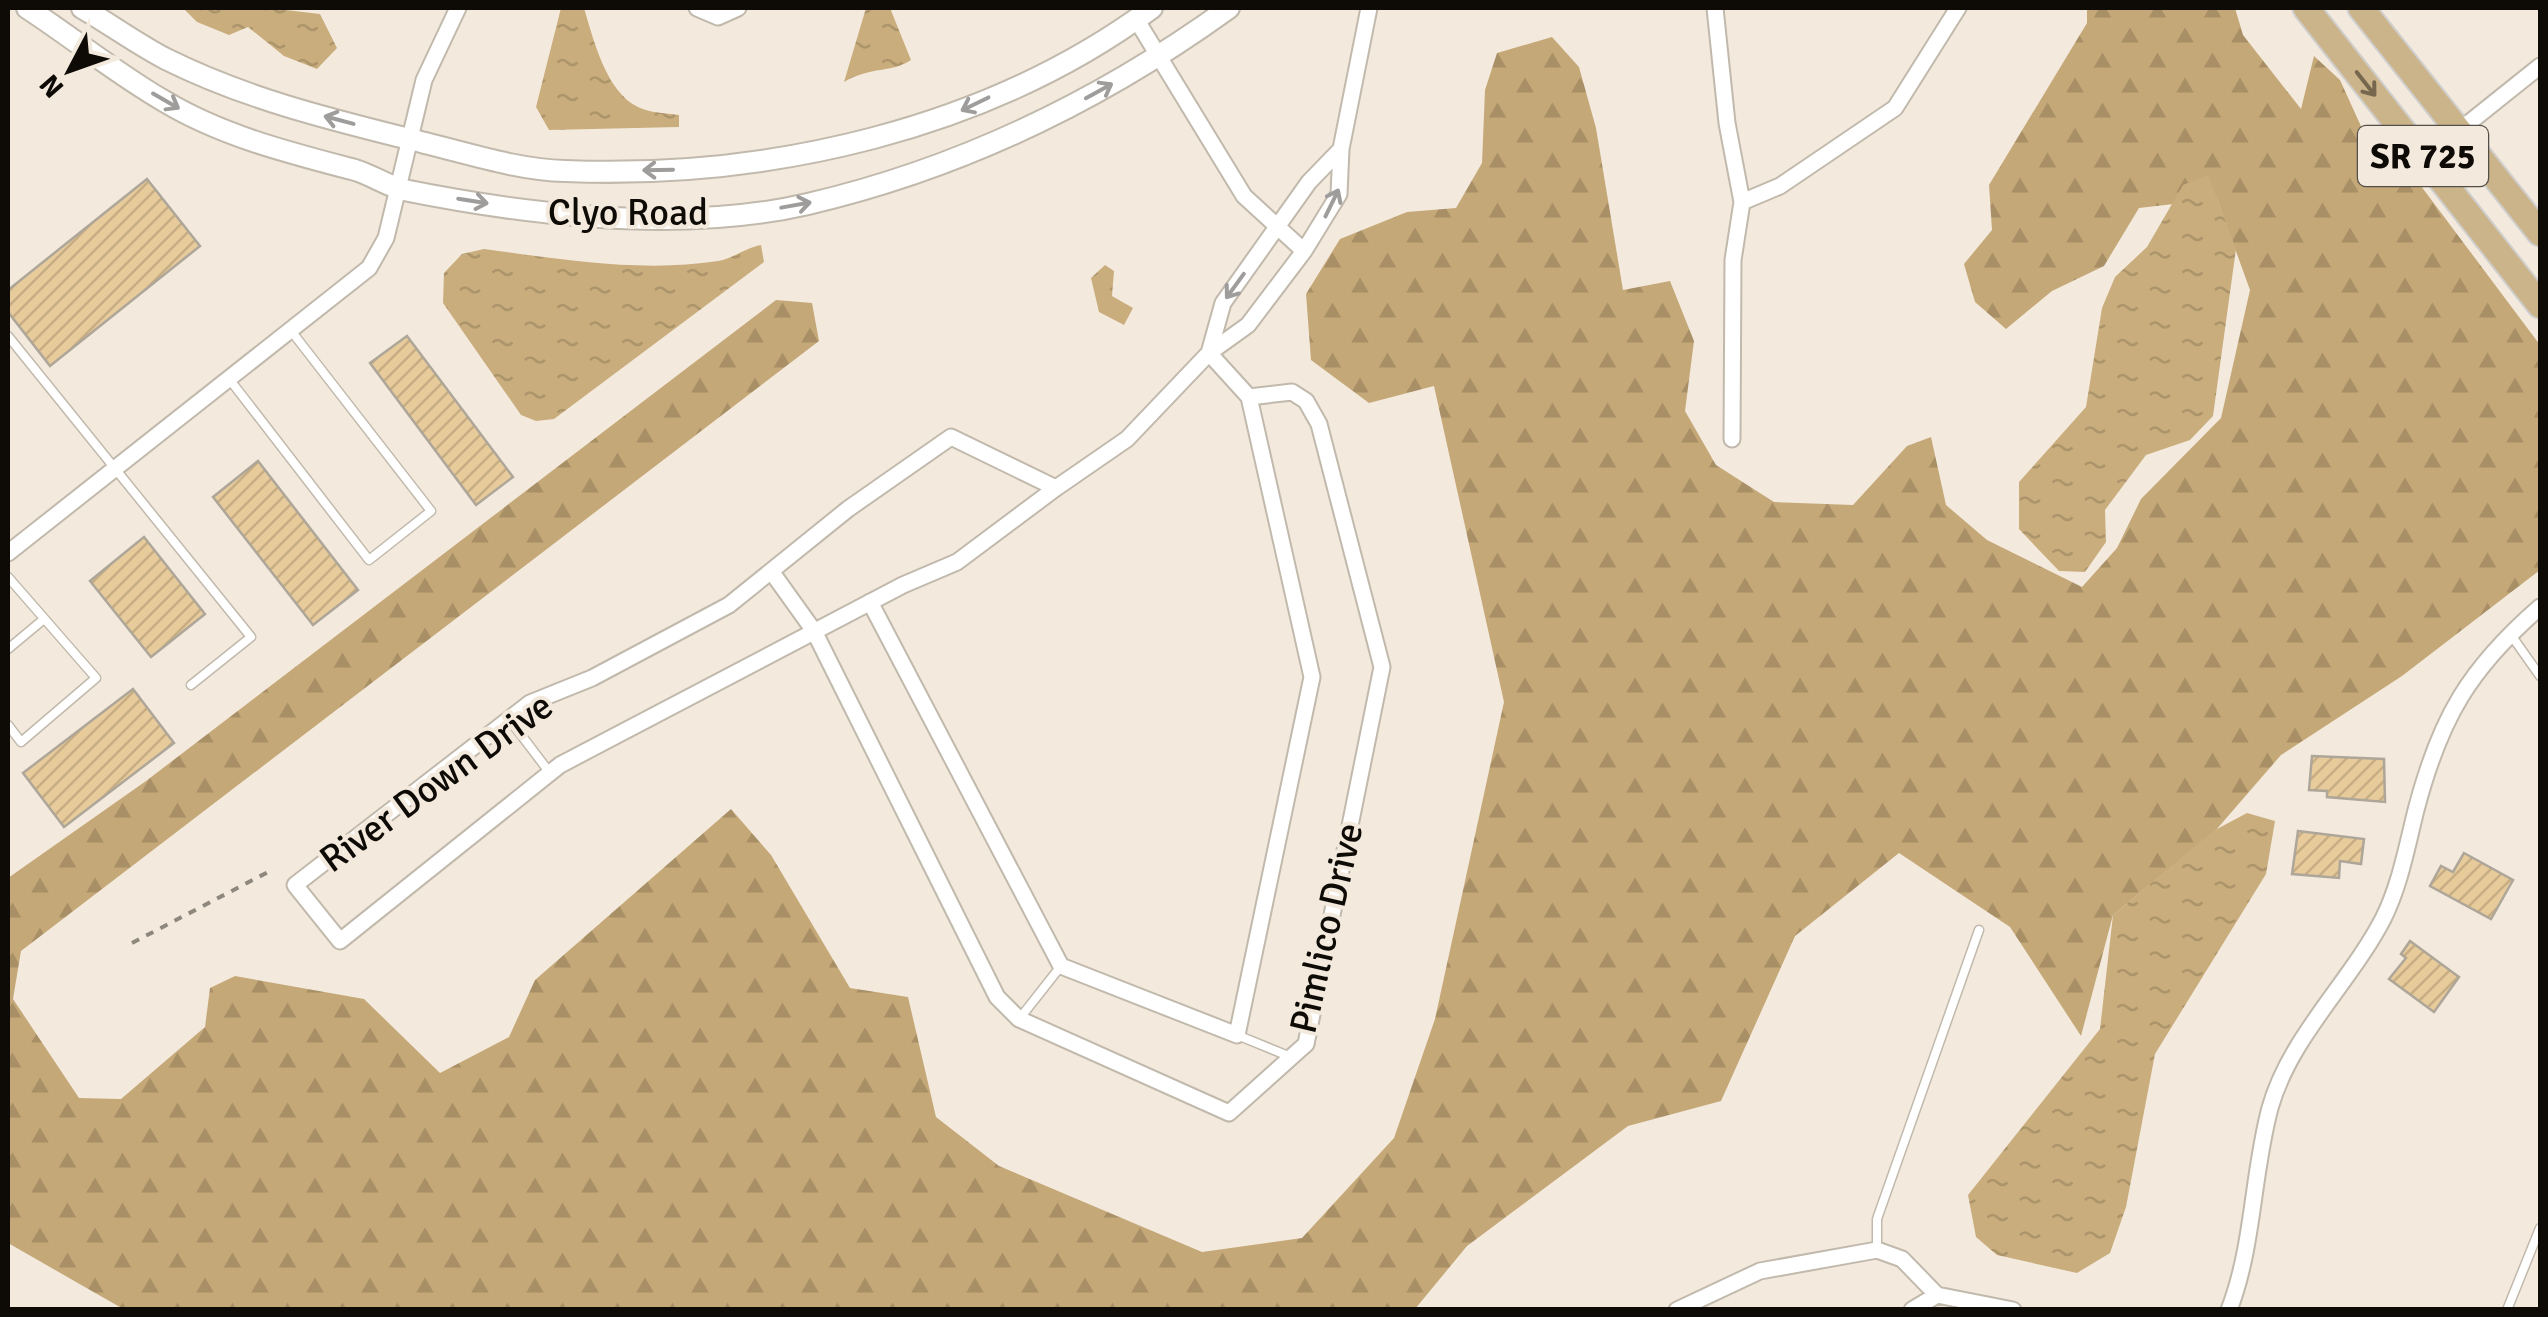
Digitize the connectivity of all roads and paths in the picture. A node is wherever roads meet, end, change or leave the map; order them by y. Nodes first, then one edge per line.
1 (27, 8) edge
2 (82, 8) edge
3 (458, 8) edge
4 (697, 8) edge
5 (738, 8) edge
6 (1229, 8) edge
7 (1368, 8) edge
8 (1715, 8) edge
9 (1958, 8) edge
10 (2306, 8) edge
11 (2362, 8) edge
12 (1144, 13) edge
13 (1158, 60) junction
14 (2540, 66) edge
15 (2459, 128) junction
16 (409, 139) junction
17 (1341, 149) junction
18 (2425, 158) junction
19 (398, 189) junction
20 (1742, 202) junction
21 (1278, 227) junction
22 (2540, 233) edge
23 (1304, 251) junction
24 (2540, 305) edge
25 (292, 332) junction
26 (8, 336) edge
27 (1209, 353) junction
28 (230, 380) junction
29 (1249, 397) junction
30 (1732, 439) dead end
31 (114, 470) junction
32 (1056, 488) junction
33 (8, 553) edge
34 (771, 571) junction
35 (8, 576) edge
36 (870, 602) junction
37 (2540, 607) edge
38 (44, 619) junction
39 (814, 631) junction
40 (2510, 634) junction
41 (8, 649) edge
42 (2540, 676) edge
43 (191, 685) dead end
44 (510, 719) junction
45 (8, 724) edge
46 (550, 773) junction
47 (270, 871) dead end
48 (1978, 930) dead end
49 (132, 943) dead end
50 (1061, 966) junction
51 (1019, 1019) junction
52 (1237, 1035) junction
53 (1292, 1057) junction
54 (2540, 1228) edge
55 (1877, 1250) junction
56 (1937, 1296) junction
57 (1677, 1310) edge
58 (1912, 1310) edge
59 (2013, 1310) edge
60 (2229, 1310) edge
61 (2507, 1310) edge

1 -> 19 street, Clyo Road
16 -> 2 street, Clyo Road
3 - 16 street
4 - 5 street
6 - 13 street, Clyo Road
7 - 17 street, River Down Drive
8 - 20 street
9 - 20 street
10 -> 18 main road, SR 725
11 - 15 main road, SR 725
12 - 13 street
12 -> 16 street, Clyo Road
19 -> 13 street, Clyo Road
13 - 21 street
14 - 15 street
15 - 18 street
15 - 22 main road, SR 725
16 - 19 street
17 - 21 street, River Down Drive
23 -> 17 street, River Down Drive
18 - 24 main road, SR 725
19 - 25 street
20 - 30 street
21 - 23 street
21 -> 27 street, River Down Drive
23 - 27 street, River Down Drive
25 - 28 street
25 - 28 lane
26 - 31 lane
27 - 29 street, Pimlico Drive
27 - 32 street, River Down Drive
28 - 31 street
29 - 52 street, Pimlico Drive
29 - 53 street, Pimlico Drive
31 - 33 street
31 - 43 lane
32 - 34 street, River Down Drive
32 - 36 street, River Down Drive
34 - 39 street, Pimlico Drive
34 - 44 street, River Down Drive
35 - 38 lane
36 - 39 street, River Down Drive
36 - 50 street
37 - 40 street
38 - 41 lane
38 - 45 lane
39 - 46 street, River Down Drive
39 - 51 street, Pimlico Drive
40 - 42 lane
40 - 60 street
44 - 46 lane
44 - 46 street, River Down Drive
47 - 49 path
48 - 55 lane
50 - 51 lane
50 - 52 street, Pimlico Drive
51 - 53 street, Pimlico Drive
52 - 53 lane
54 - 61 lane
55 - 56 street
55 - 57 street
56 - 58 street
56 - 59 street

